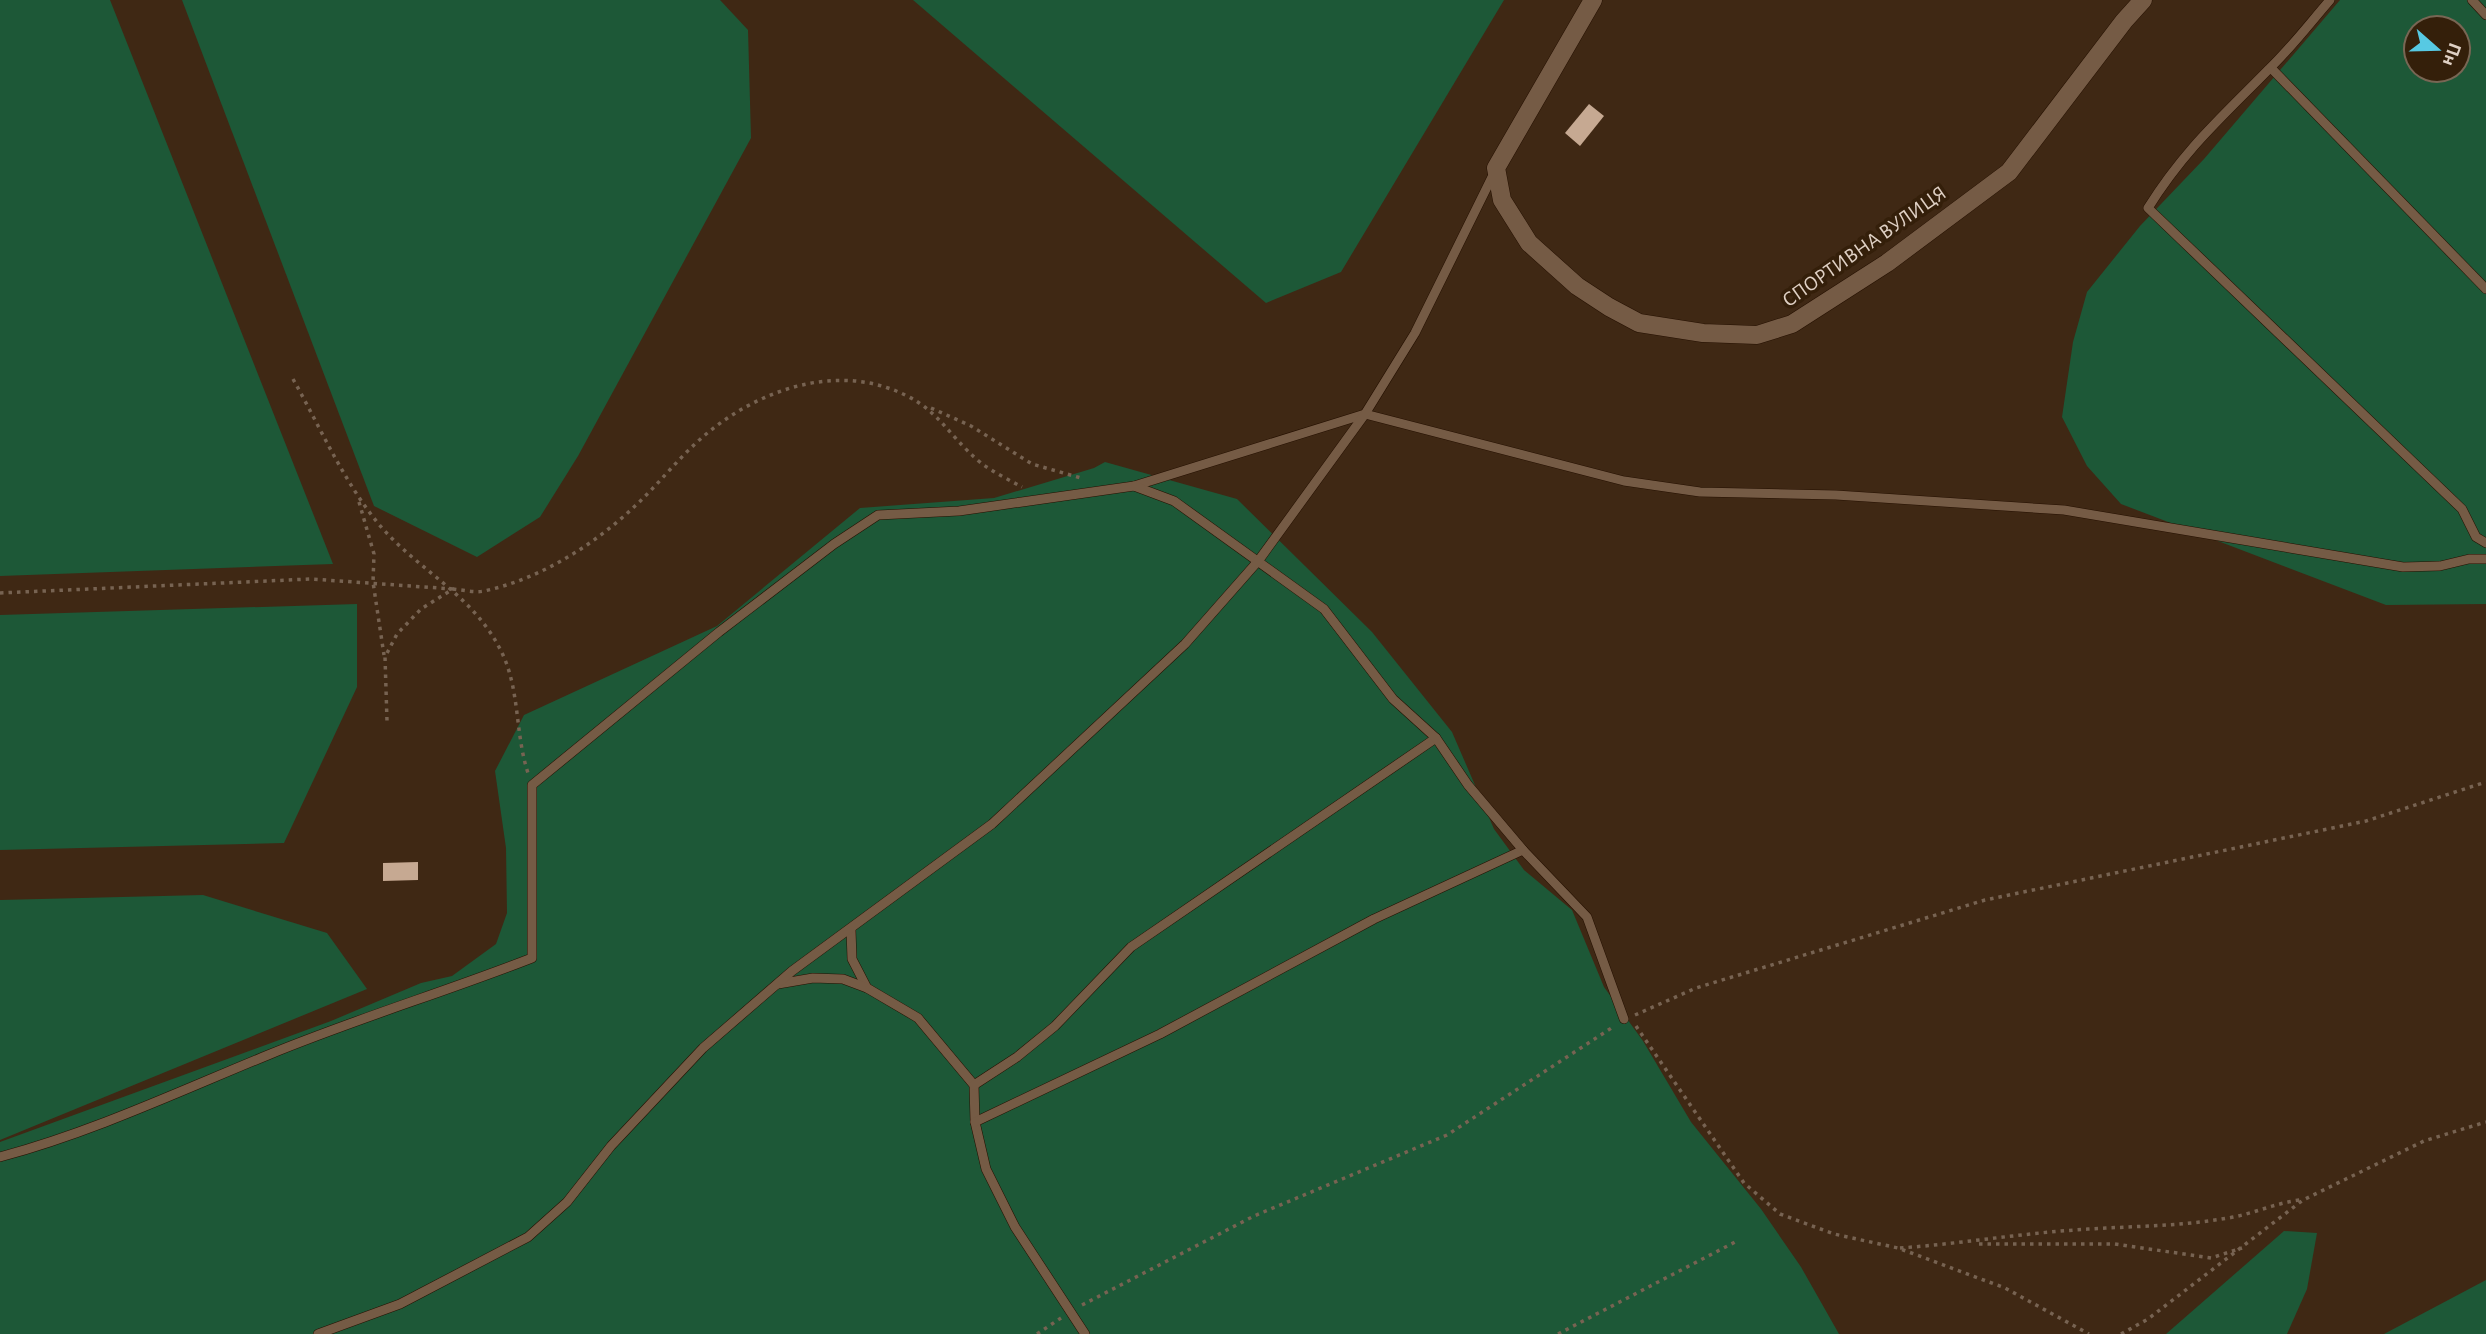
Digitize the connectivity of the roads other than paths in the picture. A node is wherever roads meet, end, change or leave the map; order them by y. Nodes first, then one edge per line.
1 (1593, 0) edge
2 (2143, 0) edge
3 (2330, 0) edge
4 (2472, 0) edge
5 (2486, 15) edge
6 (2271, 68) junction
7 (1496, 168) junction
8 (2486, 289) edge
9 (1365, 414) junction
10 (1134, 486) junction
11 (2486, 543) edge
12 (2486, 559) edge
13 (1259, 560) junction
14 (1436, 738) junction
15 (1523, 850) junction
16 (851, 930) junction
17 (776, 985) junction
18 (867, 988) junction
19 (1624, 1019) road end
20 (974, 1085) junction
21 (975, 1122) junction
22 (0, 1157) edge
23 (318, 1334) edge
24 (1085, 1334) edge

1 - 7 street
2 - 7 street, СПОРТИВНА ВУЛИЦЯ
3 - 6 lane
4 - 5 lane
6 - 8 lane
6 - 11 lane
7 - 9 lane
9 - 10 lane
9 - 12 lane
9 - 13 lane
10 - 13 lane
10 - 22 lane
13 - 14 lane
13 - 16 lane
14 - 15 lane
14 - 20 lane
15 - 19 lane
15 - 21 lane
16 - 17 lane
16 - 18 lane
17 - 18 lane
17 - 23 lane
18 - 20 lane
20 - 21 lane
21 - 24 lane

